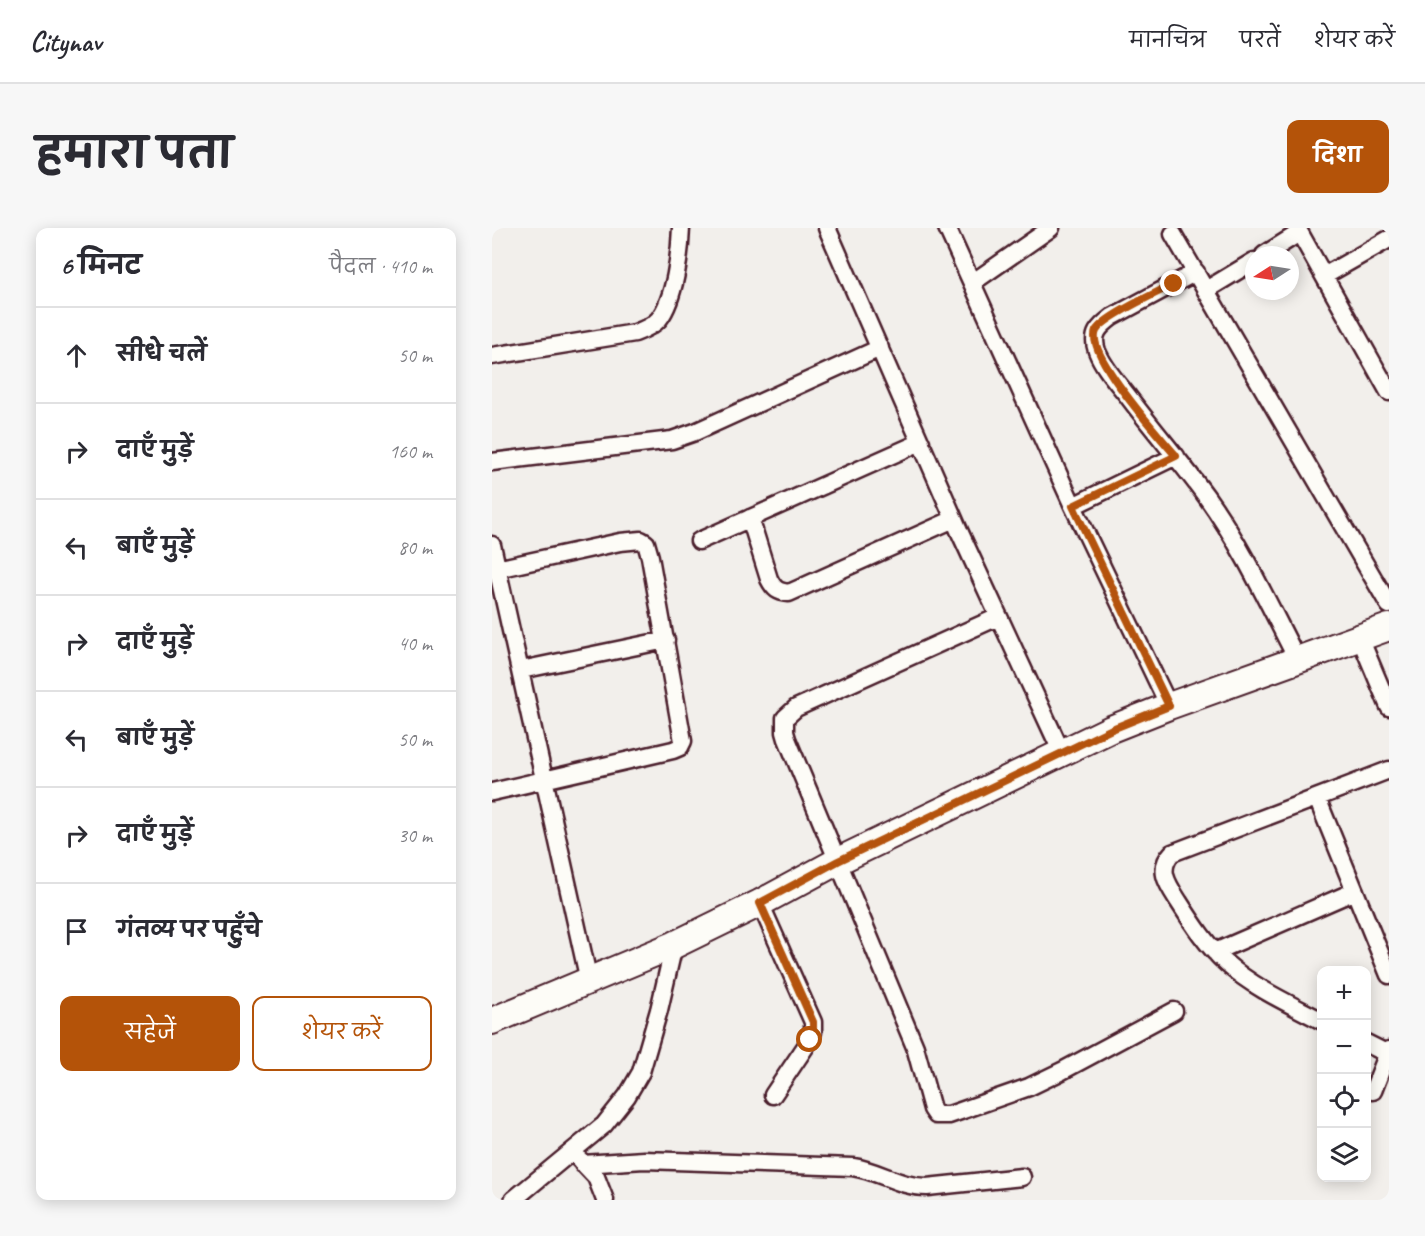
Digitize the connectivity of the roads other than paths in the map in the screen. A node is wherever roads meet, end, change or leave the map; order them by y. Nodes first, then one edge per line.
1 (681, 228) edge
2 (827, 228) edge
3 (947, 228) edge
4 (1051, 228) edge
5 (1298, 230) edge
6 (1173, 234) dead end
7 (1389, 239) edge
8 (1276, 246) edge
9 (1245, 266) edge
10 (1196, 272) junction
11 (1324, 276) junction
12 (972, 283) junction
13 (1206, 290) junction
14 (880, 348) junction
15 (492, 356) edge
16 (1384, 370) edge
17 (1389, 392) edge
18 (921, 442) junction
19 (1176, 456) junction
20 (492, 462) edge
21 (1073, 506) junction
22 (750, 518) junction
23 (954, 519) junction
24 (699, 541) dead end
25 (492, 545) edge
26 (495, 570) edge
27 (1389, 605) edge
28 (998, 617) junction
29 (1389, 627) edge
30 (1360, 638) junction
31 (666, 640) junction
32 (1297, 659) junction
33 (521, 670) junction
34 (1169, 706) junction
35 (1389, 707) edge
36 (1062, 753) junction
37 (1389, 770) edge
38 (545, 780) junction
39 (492, 792) edge
40 (1317, 798) junction
41 (838, 861) junction
42 (1355, 891) junction
43 (760, 903) junction
44 (674, 945) junction
45 (1215, 952) junction
46 (1389, 975) edge
47 (589, 981) junction
48 (1174, 1011) dead end
49 (1320, 1020) edge
50 (492, 1021) edge
51 (1371, 1045) edge
52 (1388, 1052) edge
53 (1373, 1091) dead end
54 (774, 1095) dead end
55 (578, 1158) junction
56 (1022, 1177) dead end
57 (513, 1200) edge
58 (605, 1200) edge

1 - 15 street
2 - 14 street
3 - 12 street
4 - 12 street
5 - 8 street
5 - 11 street
6 - 10 street
7 - 11 street
9 - 13 street
10 - 13 street
10 - 19 street
11 - 16 street
12 - 21 street
13 - 27 street
14 - 18 street
14 - 20 street
16 - 17 street
18 - 22 street
18 - 23 street
19 - 21 street
19 - 32 street
21 - 34 street
22 - 23 street
22 - 24 street
23 - 28 street
25 - 26 street
26 - 31 street
26 - 33 street
28 - 36 street
28 - 41 street
29 - 30 main road
30 - 32 main road
30 - 35 street
31 - 33 street
31 - 38 street
32 - 34 main road
33 - 38 street
34 - 36 main road
36 - 41 main road
37 - 40 street
38 - 39 street
38 - 47 street
40 - 42 street
40 - 45 street
41 - 43 main road
41 - 48 street
42 - 45 street
42 - 46 street
43 - 44 main road
43 - 54 street
44 - 47 main road
44 - 55 street
45 - 49 street
47 - 50 main road
51 - 52 street
52 - 53 street
55 - 56 street
55 - 57 street
55 - 58 street

